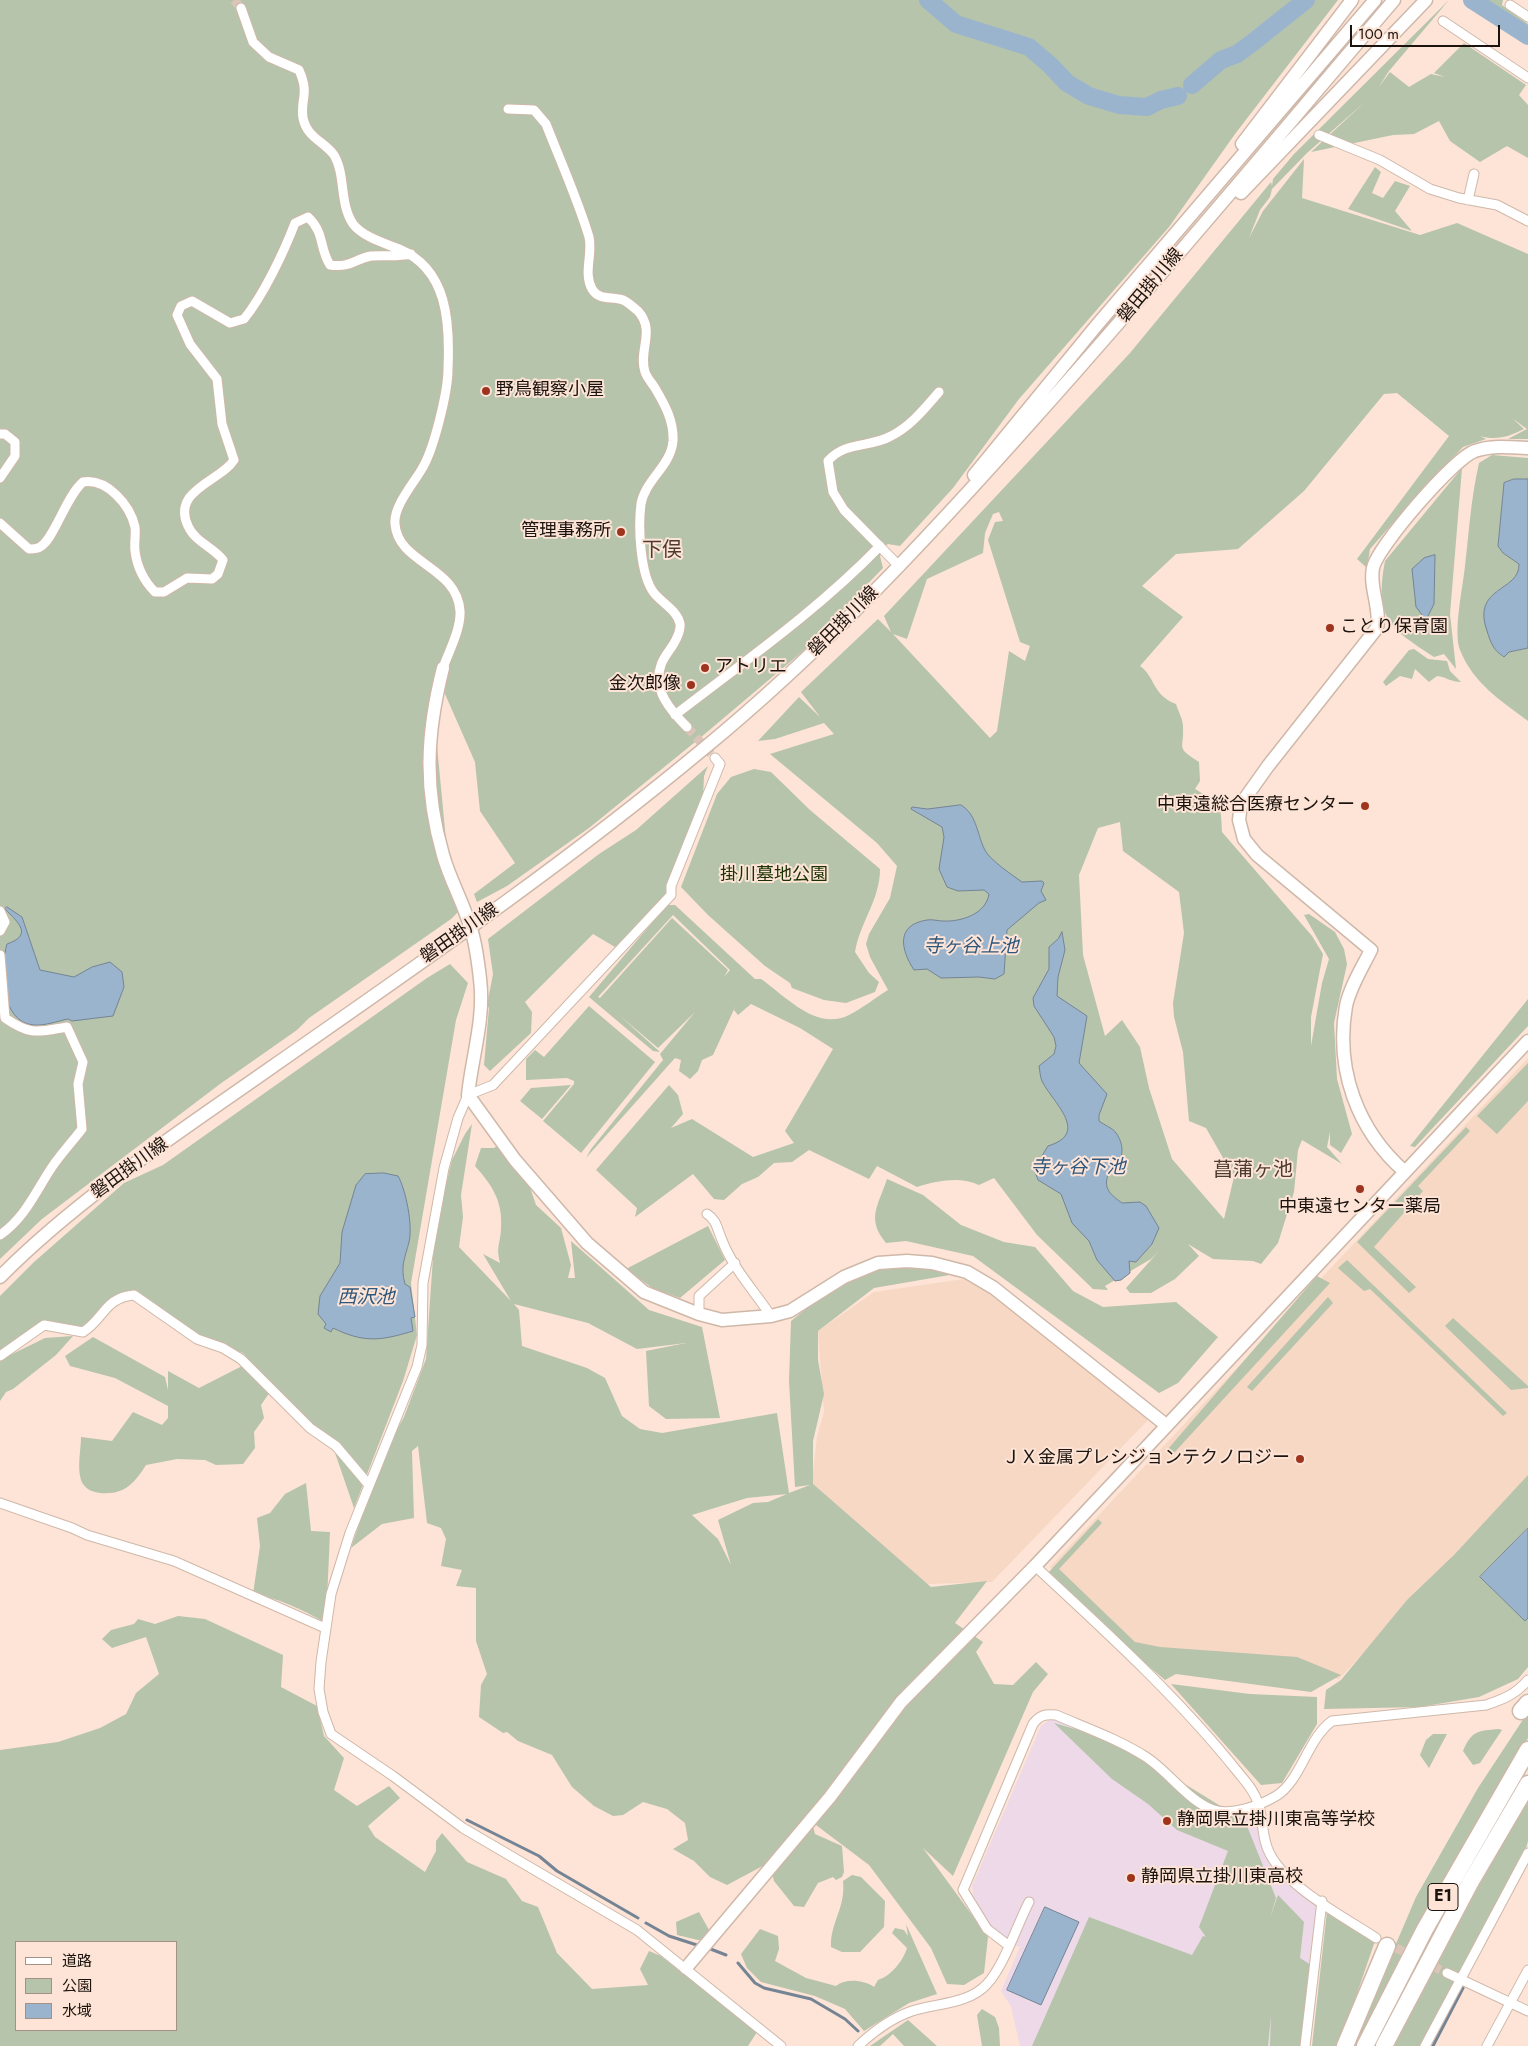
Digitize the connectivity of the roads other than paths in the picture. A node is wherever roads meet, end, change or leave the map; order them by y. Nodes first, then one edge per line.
1 (1352, 0) edge
2 (1375, 0) edge
3 (1394, 0) edge
4 (1426, 0) edge
5 (1510, 5) dead end
6 (241, 8) tunnel mouth
7 (1528, 17) edge
8 (1443, 21) dead end
9 (1528, 78) edge
10 (508, 109) dead end
11 (1319, 135) dead end
12 (1474, 174) dead end
13 (1468, 200) junction
14 (1528, 221) edge
15 (1178, 230) junction
16 (411, 254) junction
17 (1108, 336) junction
18 (939, 392) dead end
19 (0, 434) edge
20 (1528, 448) edge
21 (0, 478) edge
22 (0, 524) edge
23 (880, 546) junction
24 (900, 566) junction
25 (443, 668) joint
26 (675, 715) junction
27 (687, 727) tunnel mouth
28 (715, 758) dead end
29 (0, 911) edge
30 (471, 928) junction
31 (0, 931) edge
32 (0, 955) edge
33 (1528, 1042) edge
34 (468, 1095) junction
35 (1405, 1172) junction
36 (707, 1214) dead end
37 (0, 1234) edge
38 (734, 1263) junction
39 (0, 1277) edge
40 (699, 1314) junction
41 (771, 1316) junction
42 (0, 1356) edge
43 (1166, 1425) junction
44 (369, 1485) junction
45 (0, 1503) edge
46 (1035, 1566) junction
47 (325, 1628) junction
48 (1528, 1680) edge
49 (1528, 1750) edge
50 (1528, 1784) edge
51 (1259, 1804) junction
52 (1528, 1853) edge
53 (1322, 1901) junction
54 (1029, 1902) dead end
55 (1381, 1942) joint
56 (1008, 1945) junction
57 (686, 1968) junction
58 (1528, 1970) edge
59 (1447, 1972) tunnel mouth
60 (1461, 1979) junction
61 (1511, 2002) junction
62 (1528, 2011) edge
63 (781, 2046) edge
64 (858, 2046) edge
65 (1305, 2046) edge
66 (1345, 2046) edge
67 (1365, 2046) edge
68 (1384, 2046) edge
69 (1425, 2046) edge
70 (1487, 2046) edge

1 - 15 street
2 - 15 street, 磐田掛川線
3 - 17 street, 磐田掛川線
4 - 17 street
5 - 7 street
6 - 16 street
8 - 9 street
10 - 26 street
11 - 13 street
12 - 13 street
13 - 14 street
15 - 24 street, 磐田掛川線
16 - 22 street
16 - 25 street
17 - 24 street, 磐田掛川線
18 - 23 street
19 - 21 street
20 - 35 street
23 - 24 street
23 - 26 street
24 - 30 street, 磐田掛川線
25 - 30 street
26 - 27 street
28 - 34 street
29 - 31 street
30 - 34 street
30 - 39 street, 磐田掛川線
32 - 37 street
33 - 35 street
34 - 40 street
34 - 44 street
35 - 43 street
36 - 38 street
38 - 40 street
38 - 41 street
40 - 41 street
41 - 43 street
42 - 44 street
43 - 46 street
44 - 47 street
45 - 47 street
46 - 51 street
46 - 57 street
47 - 57 street
48 - 51 street
49 - 67 highway, E1
50 - 68 highway, E1
51 - 53 street
51 - 56 street
52 - 60 street
53 - 55 street
53 - 65 street
54 - 56 street
55 - 66 highway
56 - 64 street
57 - 63 street
58 - 61 street
59 - 60 street
60 - 61 street
60 - 69 street
61 - 62 street
61 - 70 street

